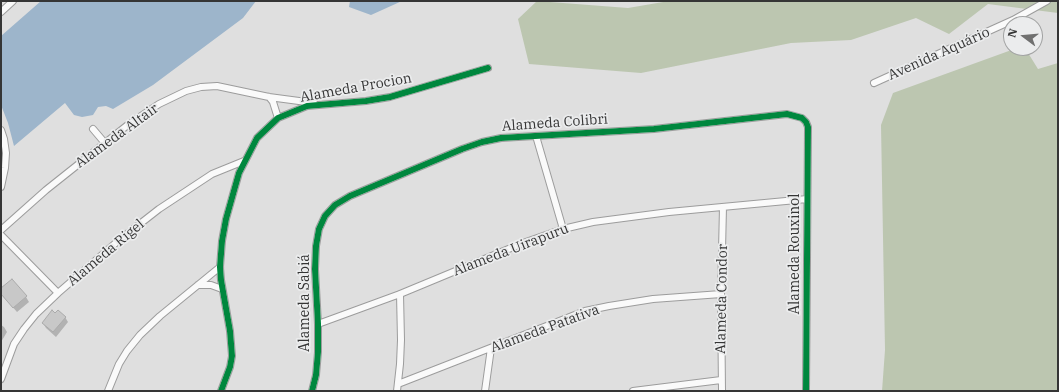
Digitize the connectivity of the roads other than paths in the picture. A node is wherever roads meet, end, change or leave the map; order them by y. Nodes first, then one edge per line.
1 (13, 1) edge
2 (1047, 1) edge
3 (2, 8) edge
4 (488, 68) dead end
5 (874, 84) dead end
6 (269, 97) junction
7 (323, 104) junction
8 (278, 118) junction
9 (802, 118) joint
10 (93, 129) dead end
11 (1, 130) edge
12 (536, 136) junction
13 (104, 142) junction
14 (244, 161) junction
15 (1, 187) edge
16 (807, 199) junction
17 (723, 207) junction
18 (325, 216) joint
19 (563, 229) junction
20 (1, 230) edge
21 (1, 235) edge
22 (220, 267) junction
23 (198, 285) junction
24 (222, 289) junction
25 (58, 293) junction
26 (400, 294) junction
27 (721, 294) junction
28 (318, 324) junction
29 (491, 348) junction
30 (1, 379) edge
31 (721, 380) junction
32 (398, 384) junction
33 (108, 391) edge
34 (221, 391) edge
35 (312, 391) edge
36 (397, 391) edge
37 (485, 391) edge
38 (635, 391) edge
39 (722, 391) edge
40 (806, 391) edge

1 - 3 street
2 - 5 street, Avenida Aquário
4 - 7 street, Alameda Procion
6 - 7 street, Alameda Altair
6 - 8 street
6 - 13 street, Alameda Altair
7 - 8 street, Alameda Procion
8 - 14 street, Alameda Procion
9 - 12 street, Alameda Colibri
9 - 16 street, Alameda Rouxinol
10 - 13 street
11 - 15 street
12 - 18 street, Alameda Colibri
12 - 19 street
13 - 20 street, Alameda Altair
14 - 22 street, Alameda Procion
14 - 25 street, Alameda Rigel
16 - 17 street, Alameda Uirapuru
16 - 40 street, Alameda Rouxinol
17 - 19 street, Alameda Uirapuru
17 - 27 street, Alameda Condor
18 - 28 street, Alameda Sabiá
19 - 26 street, Alameda Uirapuru
21 - 25 street
22 - 23 street
22 - 24 street, Alameda Procion
23 - 24 street
23 - 33 street
24 - 34 street, Alameda Procion
25 - 30 street, Alameda Rigel
26 - 28 street, Alameda Uirapuru
26 - 32 street
27 - 29 street, Alameda Patativa
27 - 31 street, Alameda Condor
28 - 35 street, Alameda Sabiá
29 - 32 street, Alameda Patativa
29 - 37 street
31 - 38 street
31 - 39 street, Alameda Condor
32 - 36 street

